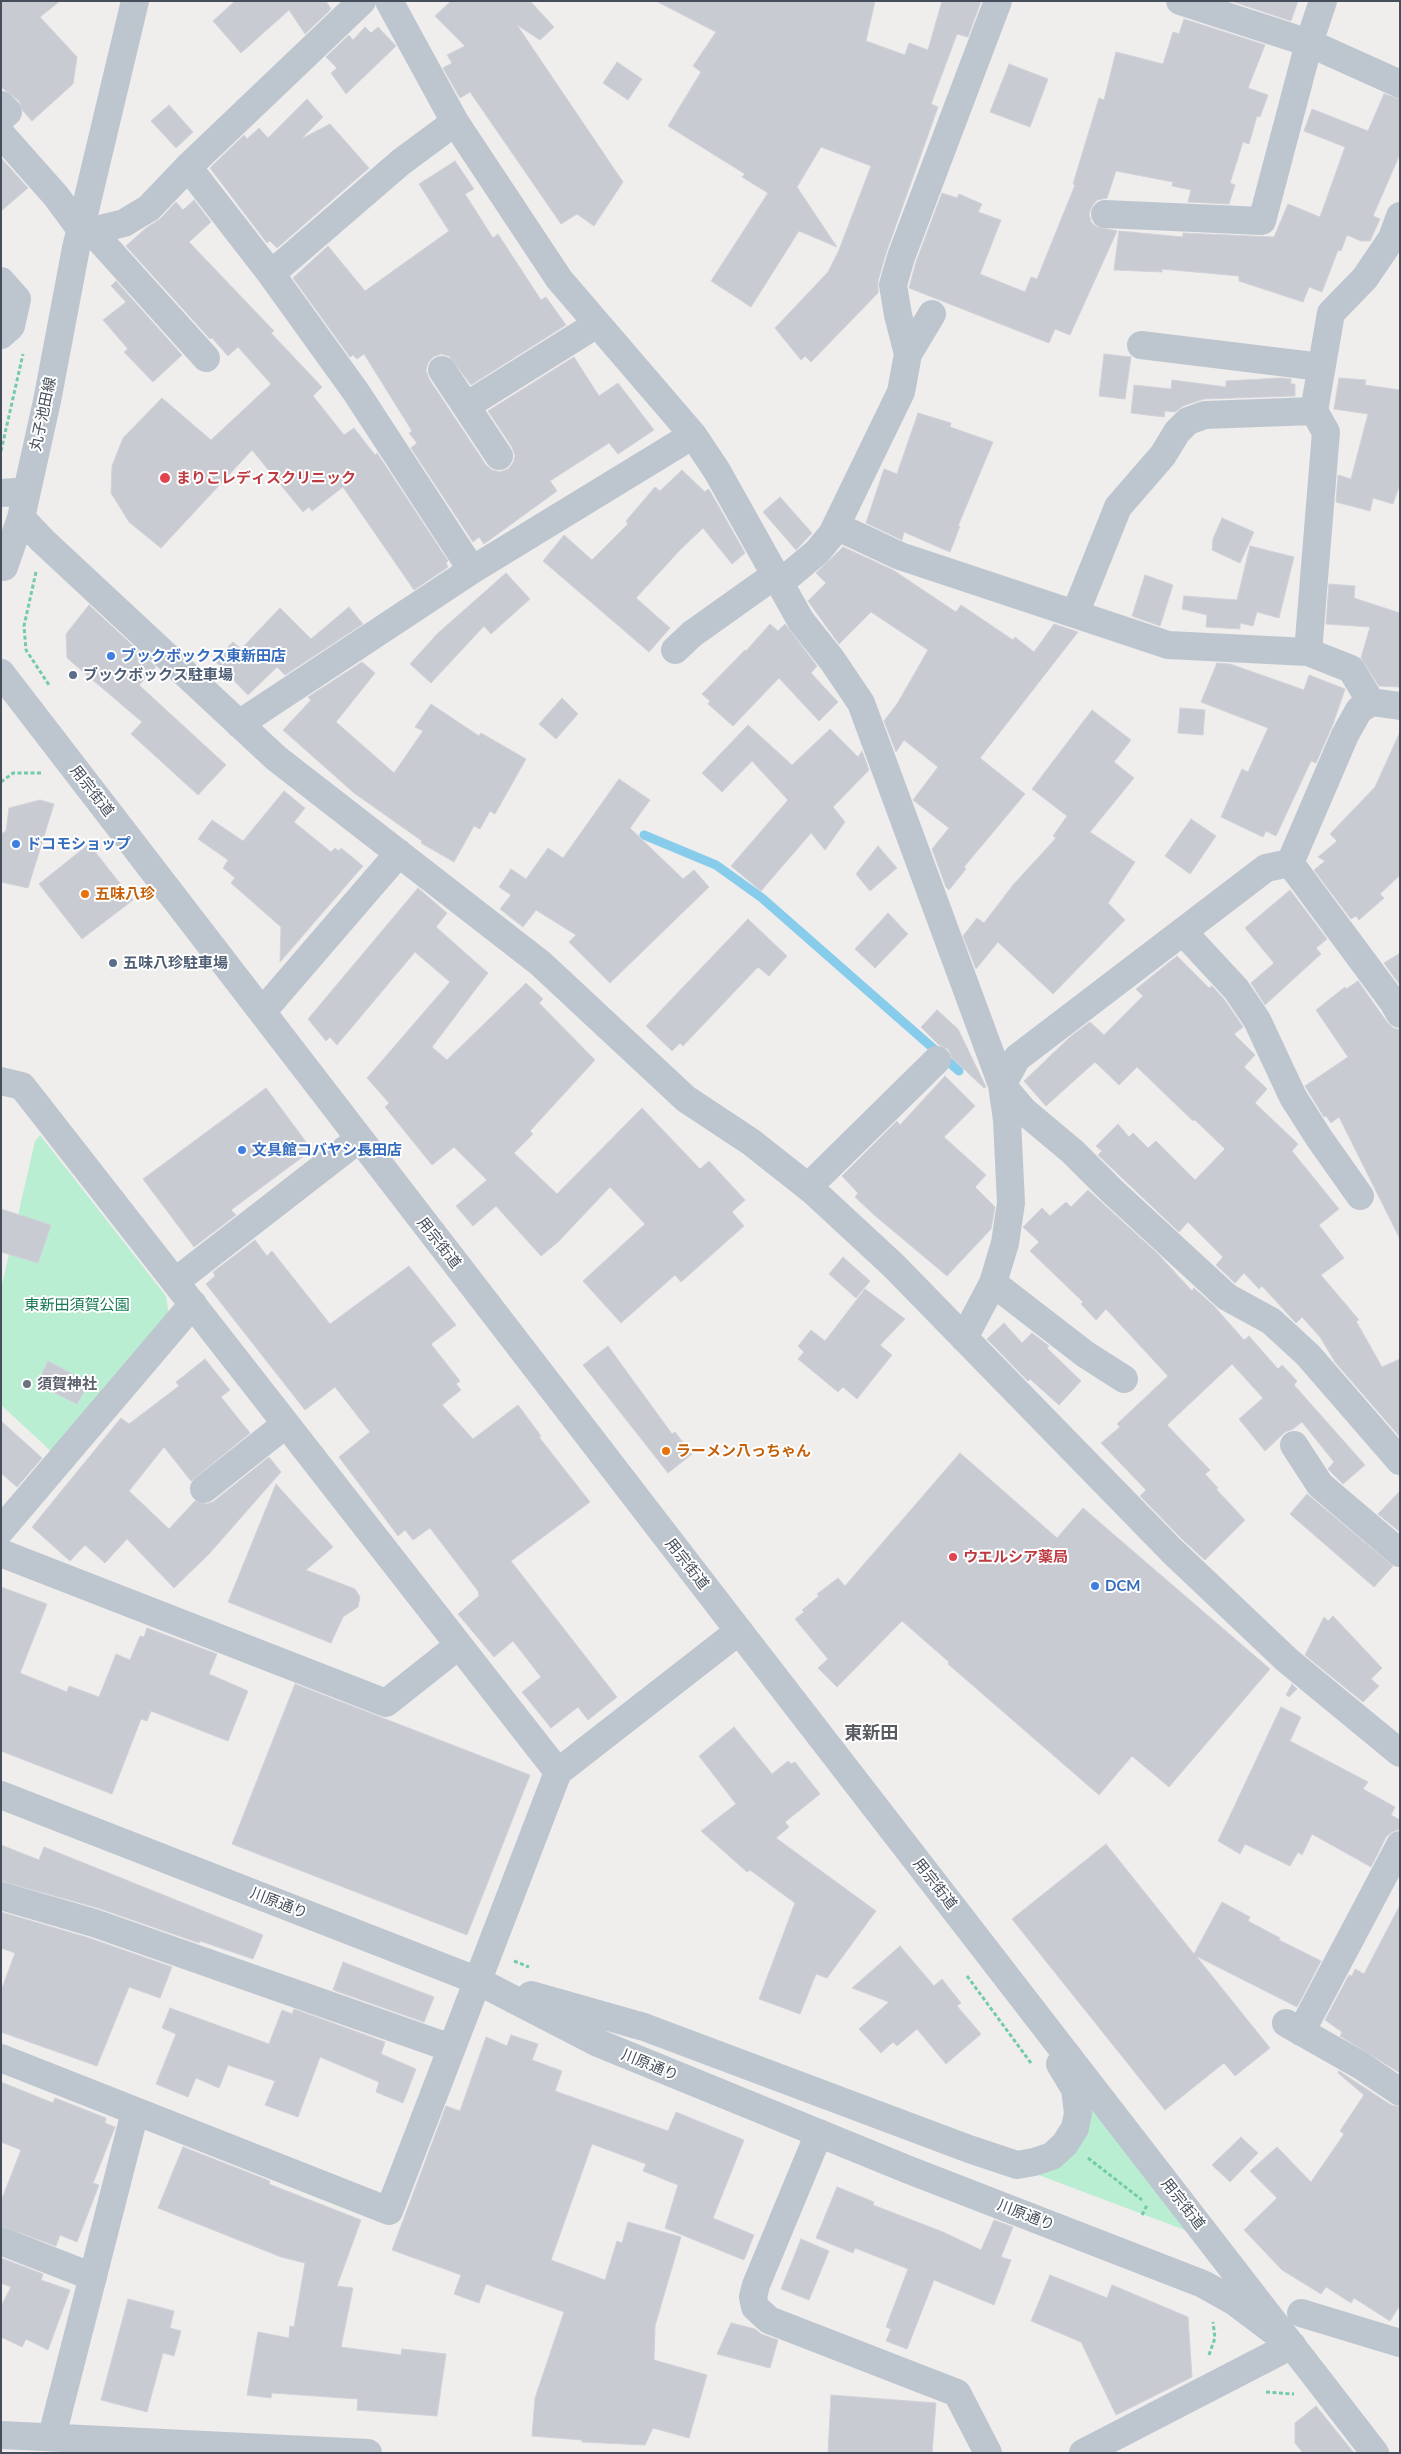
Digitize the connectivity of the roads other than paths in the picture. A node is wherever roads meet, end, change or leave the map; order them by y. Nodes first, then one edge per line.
1 (135, 1) edge
2 (362, 1) edge
3 (389, 1) edge
4 (998, 1) edge
5 (1180, 1) edge
6 (1323, 1) edge
7 (1309, 44) junction
8 (1400, 84) edge
9 (1, 104) edge
10 (1, 118) edge
11 (454, 122) junction
12 (1, 134) edge
13 (188, 167) junction
14 (1105, 214) dead end
15 (1400, 216) edge
16 (82, 230) junction
17 (271, 274) junction
18 (1, 281) edge
19 (932, 314) dead end
20 (597, 324) junction
21 (1, 335) edge
22 (1141, 345) dead end
23 (908, 354) junction
24 (206, 358) dead end
25 (1322, 367) junction
26 (442, 370) dead end
27 (466, 406) junction
28 (1314, 411) junction
29 (693, 435) junction
30 (499, 456) dead end
31 (13, 501) edge
32 (836, 526) junction
33 (472, 570) junction
34 (3, 575) edge
35 (778, 579) junction
36 (1075, 614) junction
37 (675, 650) dead end
38 (1308, 652) junction
39 (1, 672) edge
40 (1371, 702) junction
41 (1400, 706) edge
42 (239, 724) junction
43 (399, 853) junction
44 (1290, 863) junction
45 (1184, 933) junction
46 (262, 1012) junction
47 (1400, 1014) edge
48 (937, 1060) dead end
49 (1, 1081) edge
50 (1002, 1085) junction
51 (359, 1139) junction
52 (808, 1187) junction
53 (1360, 1196) dead end
54 (176, 1281) junction
55 (993, 1282) junction
56 (193, 1304) junction
57 (964, 1338) junction
58 (1124, 1378) dead end
59 (286, 1424) junction
60 (1294, 1445) dead end
61 (1400, 1461) edge
62 (204, 1489) dead end
63 (1, 1530) edge
64 (1, 1553) edge
65 (1400, 1553) edge
66 (739, 1631) junction
67 (458, 1646) junction
68 (1400, 1753) edge
69 (558, 1772) junction
70 (1, 1795) edge
71 (904, 1845) junction
72 (1400, 1846) edge
73 (1, 1896) edge
74 (476, 1980) junction
75 (451, 2048) junction
76 (1, 2058) edge
77 (1400, 2092) edge
78 (135, 2112) junction
79 (818, 2133) junction
80 (1, 2241) edge
81 (92, 2277) junction
82 (1301, 2313) dead end
83 (1400, 2343) edge
84 (1292, 2345) junction
85 (1, 2435) edge
86 (52, 2436) junction
87 (172, 2447) edge
88 (368, 2453) edge
89 (988, 2453) edge
90 (1083, 2453) edge
91 (1376, 2453) edge

1 - 16 street, 丸子池田線
2 - 13 street
3 - 11 street
4 - 23 street
5 - 7 street
6 - 7 street
7 - 8 street
7 - 14 street
9 - 10 street
11 - 17 street
11 - 20 street
12 - 16 street
13 - 16 street
13 - 17 street
15 - 25 street
16 - 24 street
16 - 31 street, 丸子池田線
17 - 33 street
18 - 21 street
19 - 23 street
20 - 27 street
20 - 29 street
22 - 25 street
23 - 32 street
25 - 28 street
26 - 27 street
27 - 30 street
28 - 36 street
28 - 38 street
29 - 33 street
29 - 35 street
31 - 34 street, 丸子池田線
31 - 42 street
32 - 35 street
32 - 36 street
33 - 42 street
35 - 37 street
35 - 50 street
36 - 38 street
38 - 40 street
39 - 46 street, 用宗街道
40 - 41 street
40 - 44 street
42 - 43 street
43 - 46 street
43 - 52 street
44 - 45 street
44 - 47 street
45 - 50 street
45 - 53 street
46 - 51 street, 用宗街道
48 - 52 street
49 - 54 street
50 - 55 street
50 - 61 street
51 - 54 street
51 - 66 street, 用宗街道
52 - 57 street
54 - 56 street
55 - 57 street
55 - 58 street
56 - 59 street
56 - 63 street
57 - 68 street
59 - 62 street
59 - 67 street
60 - 65 street
64 - 67 street
66 - 69 street
66 - 71 street, 用宗街道
67 - 69 street
69 - 74 street
70 - 74 street, 川原通り
71 - 74 street
71 - 84 street, 用宗街道
72 - 77 street
73 - 75 street
74 - 75 street
74 - 79 street, 川原通り
75 - 78 street
76 - 78 street
78 - 81 street
79 - 84 street, 川原通り
79 - 89 street
80 - 81 street
81 - 86 street
82 - 83 street
84 - 90 street
84 - 91 street, 用宗街道
85 - 86 street
86 - 87 street
87 - 88 street

